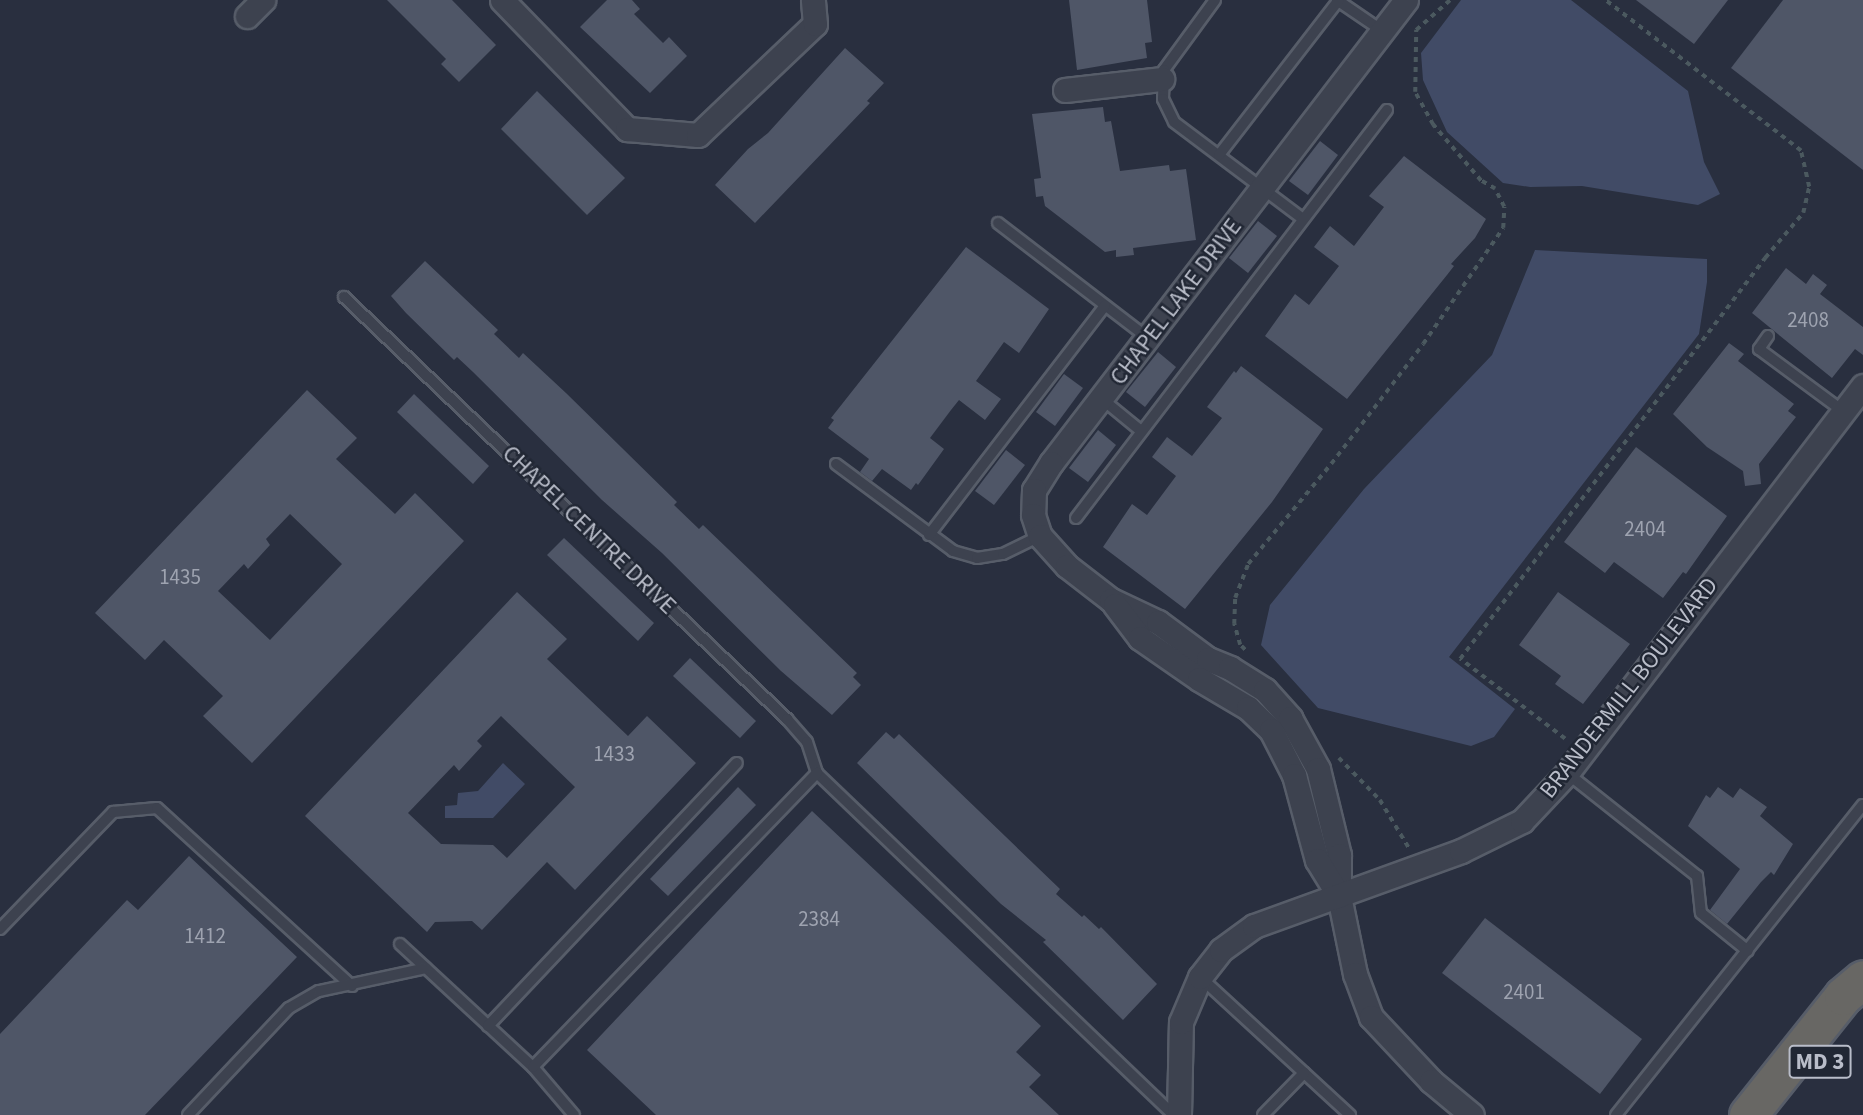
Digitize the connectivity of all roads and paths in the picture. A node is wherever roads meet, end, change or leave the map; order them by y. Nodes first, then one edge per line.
1 (502, 0) edge
2 (813, 0) edge
3 (1215, 0) edge
4 (1406, 0) edge
5 (1450, 0) edge
6 (1605, 0) edge
7 (1338, 1) edge
8 (1381, 30) junction
9 (1163, 79) junction
10 (1065, 90) dead end
11 (1387, 110) dead end
12 (1219, 155) junction
13 (1262, 190) junction
14 (1303, 219) junction
15 (998, 223) dead end
16 (344, 297) dead end
17 (1105, 306) junction
18 (1768, 336) dead end
19 (1147, 338) junction
20 (1863, 387) edge
21 (1102, 399) junction
22 (1844, 412) junction
23 (1141, 431) junction
24 (836, 464) dead end
25 (1076, 518) dead end
26 (929, 534) junction
27 (1040, 536) junction
28 (1249, 653) dead end
29 (1568, 742) dead end
30 (1331, 749) dead end
31 (737, 763) dead end
32 (817, 774) junction
33 (1567, 774) junction
34 (1863, 805) edge
35 (1413, 856) dead end
36 (1339, 896) junction
37 (0, 929) edge
38 (400, 944) dead end
39 (1748, 951) junction
40 (426, 968) junction
41 (1200, 977) junction
42 (1863, 979) edge
43 (352, 986) junction
44 (1863, 1009) edge
45 (488, 1026) junction
46 (533, 1067) junction
47 (1304, 1073) junction
48 (1265, 1114) edge
49 (188, 1115) edge
50 (573, 1115) edge
51 (1176, 1115) edge
52 (1350, 1115) edge
53 (1472, 1115) edge
54 (1616, 1115) edge
55 (1748, 1115) edge
56 (1777, 1115) edge

1 - 2 street
3 - 9 lane
4 - 8 street, CHAPEL LAKE DRIVE
5 - 28 path
6 - 29 path
7 - 8 lane
7 - 12 lane
8 - 13 street, CHAPEL LAKE DRIVE
9 - 10 street
9 - 12 lane
11 - 14 lane
12 - 13 lane
13 - 14 lane
13 - 19 street, CHAPEL LAKE DRIVE
14 - 23 lane
15 - 17 lane
16 - 32 lane, CHAPEL CENTRE DRIVE
17 - 19 lane
17 - 26 lane
18 - 22 lane
19 - 21 street, CHAPEL LAKE DRIVE
20 - 22 street, BRANDERMILL BOULEVARD
21 - 23 lane
21 - 27 street, CHAPEL LAKE DRIVE
22 - 33 street, BRANDERMILL BOULEVARD
23 - 25 lane
24 - 26 lane
26 - 27 lane
27 - 36 street
30 - 35 path
31 - 45 lane
32 - 46 lane
32 - 51 lane
33 - 36 street, BRANDERMILL BOULEVARD
33 - 39 lane
34 - 39 lane
36 - 41 street, BRANDERMILL BOULEVARD
36 - 53 street
37 - 43 lane
38 - 40 lane
39 - 54 lane
40 - 43 lane
40 - 45 lane
41 - 47 lane
41 - 51 street, BRANDERMILL BOULEVARD
42 - 55 highway
43 - 49 lane
44 - 56 highway, MD 3
45 - 46 lane
46 - 50 lane
47 - 48 lane
47 - 52 lane

